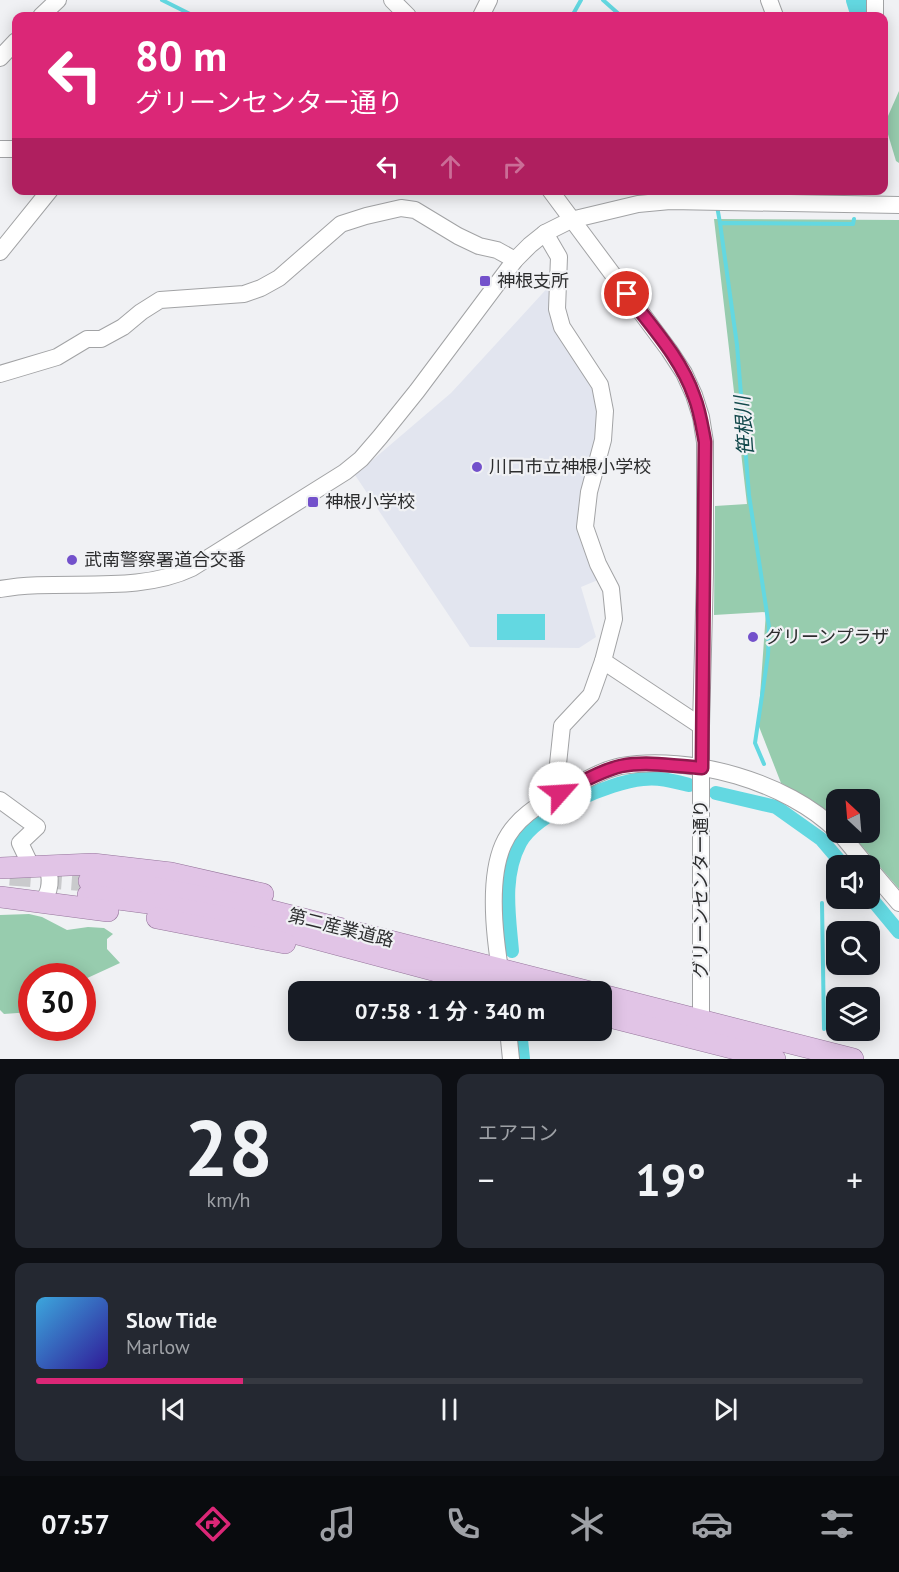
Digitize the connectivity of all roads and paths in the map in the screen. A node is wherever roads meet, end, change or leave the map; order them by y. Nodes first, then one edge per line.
1 (58, 0) edge
2 (392, 0) edge
3 (45, 12) edge
4 (404, 12) edge
5 (12, 45) edge
6 (0, 58) edge
7 (46, 195) edge
8 (554, 195) edge
9 (723, 196) edge
10 (845, 198) edge
11 (899, 205) edge
12 (571, 220) junction
13 (545, 233) junction
14 (0, 252) edge
15 (515, 260) junction
16 (0, 374) edge
17 (0, 589) edge
18 (603, 662) junction
19 (701, 726) junction
20 (702, 768) junction
21 (560, 793) junction
22 (0, 800) edge
23 (826, 821) edge
24 (848, 843) edge
25 (858, 855) edge
26 (38, 866) junction
27 (0, 867) edge
28 (880, 880) edge
29 (88, 888) tunnel mouth
30 (0, 897) edge
31 (40, 901) junction
32 (899, 903) edge
33 (384, 948) junction
34 (492, 981) edge
35 (505, 981) edge
36 (612, 999) edge
37 (612, 1018) edge
38 (701, 1040) edge
39 (509, 1041) edge
40 (511, 1059) edge
41 (775, 1059) edge
42 (853, 1059) edge

1 - 3 street
2 - 4 street
5 - 6 street
7 - 14 street
8 - 12 street, グリーンセンター通り
9 - 10 street
9 - 12 street
10 - 11 street
12 - 13 street
12 - 19 street, グリーンセンター通り
13 - 15 street
13 - 18 street
15 - 16 street
15 - 17 street
18 - 19 street
18 - 21 street
19 - 20 street, グリーンセンター通り
20 - 21 street
20 - 23 street
20 - 38 street, グリーンセンター通り
21 - 35 street
22 - 26 street
24 - 25 street
26 - 27 main road
26 - 31 street
26 - 33 main road
28 - 32 street
29 - 33 main road, 第二産業道路
30 - 31 main road
31 - 33 main road
33 - 34 main road, 第二産業道路
36 - 38 main road
37 - 38 main road
38 - 41 main road
38 - 42 main road
39 - 40 street

